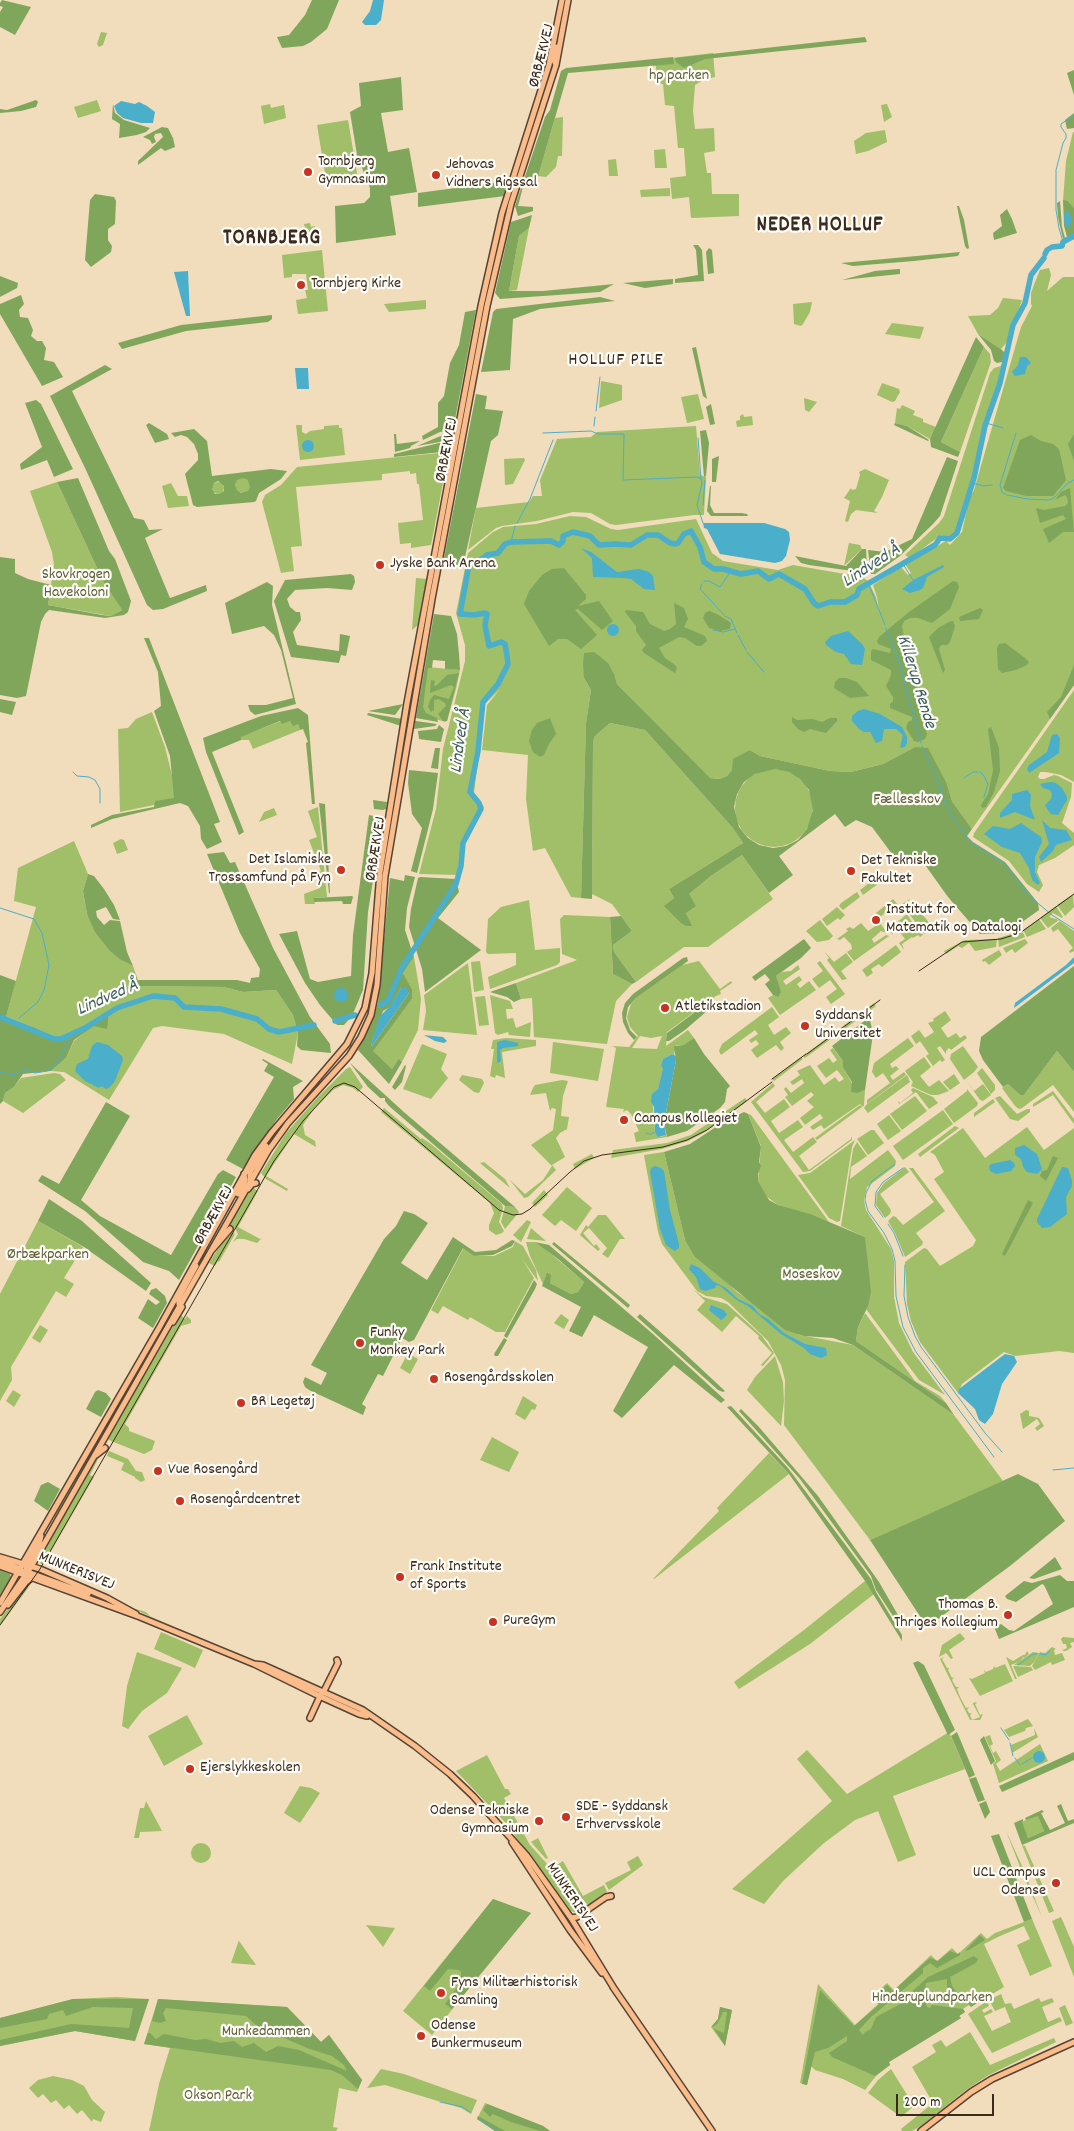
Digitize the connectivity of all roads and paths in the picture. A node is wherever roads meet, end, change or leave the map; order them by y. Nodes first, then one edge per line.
1 (562, 0) edge
2 (568, 0) edge
3 (558, 25) junction
4 (550, 60) junction
5 (556, 65) junction
6 (546, 97) junction
7 (420, 633) junction
8 (412, 716) junction
9 (272, 1132) junction
10 (244, 1174) junction
11 (250, 1180) junction
12 (256, 1184) dead end
13 (233, 1210) junction
14 (230, 1229) dead end
15 (204, 1245) junction
16 (209, 1252) junction
17 (175, 1298) junction
18 (181, 1306) junction
19 (159, 1340) junction
20 (119, 1396) junction
21 (99, 1445) junction
22 (106, 1448) dead end
23 (85, 1469) junction
24 (48, 1519) junction
25 (0, 1557) edge
26 (0, 1562) edge
27 (0, 1566) edge
28 (23, 1569) junction
29 (32, 1577) junction
30 (3, 1603) edge
31 (0, 1614) edge
32 (140, 1617) junction
33 (337, 1660) dead end
34 (254, 1664) junction
35 (322, 1694) junction
36 (369, 1716) junction
37 (310, 1718) dead end
38 (500, 1826) junction
39 (542, 1887) junction
40 (611, 1896) dead end
41 (571, 1918) junction
42 (578, 1929) junction
43 (570, 1930) junction
44 (594, 1954) junction
45 (615, 1990) junction
46 (1074, 2038) edge
47 (1074, 2042) edge
48 (1025, 2063) junction
49 (712, 2131) edge
50 (921, 2131) edge

1 - 3 main road, ØRBÆKVEJ
2 - 5 main road, ØRBÆKVEJ
3 - 4 main road, ØRBÆKVEJ
3 - 5 main road
4 - 6 main road
4 - 7 main road, ØRBÆKVEJ
5 - 6 main road, ØRBÆKVEJ
6 - 8 main road, ØRBÆKVEJ
7 - 8 main road
7 - 9 main road, ØRBÆKVEJ
8 - 11 main road, ØRBÆKVEJ
9 - 10 main road, ØRBÆKVEJ
9 - 11 main road
10 - 13 main road
10 - 15 main road, ØRBÆKVEJ
11 - 13 main road, ØRBÆKVEJ
12 - 13 main road
13 - 16 main road, ØRBÆKVEJ
14 - 16 main road
15 - 17 main road, ØRBÆKVEJ
15 - 18 main road
16 - 18 main road, ØRBÆKVEJ
17 - 19 main road
17 - 20 main road, ØRBÆKVEJ
18 - 19 main road
19 - 21 main road
20 - 21 main road
20 - 24 main road, ØRBÆKVEJ
21 - 23 main road
22 - 23 main road
23 - 28 main road
24 - 28 main road
24 - 28 main road, ØRBÆKVEJ
25 - 28 main road, MUNKERISVEJ
26 - 28 main road
27 - 28 main road, MUNKERISVEJ
28 - 29 main road, MUNKERISVEJ
28 - 30 main road
28 - 32 main road, MUNKERISVEJ
29 - 31 main road
29 - 32 main road, MUNKERISVEJ
30 - 31 main road
32 - 34 main road, MUNKERISVEJ
33 - 35 main road
34 - 35 main road, MUNKERISVEJ
34 - 35 main road, MUNKERISVEJ
35 - 36 main road, MUNKERISVEJ
35 - 36 main road, MUNKERISVEJ
35 - 37 main road
36 - 38 main road, MUNKERISVEJ
38 - 39 main road, MUNKERISVEJ
38 - 41 main road, MUNKERISVEJ
39 - 42 main road
39 - 43 main road, MUNKERISVEJ
40 - 41 main road
41 - 42 main road, MUNKERISVEJ
42 - 44 main road, MUNKERISVEJ
43 - 44 main road
43 - 45 main road, MUNKERISVEJ
44 - 45 main road, MUNKERISVEJ
45 - 49 main road, MUNKERISVEJ
46 - 48 main road
47 - 48 main road
48 - 50 main road

